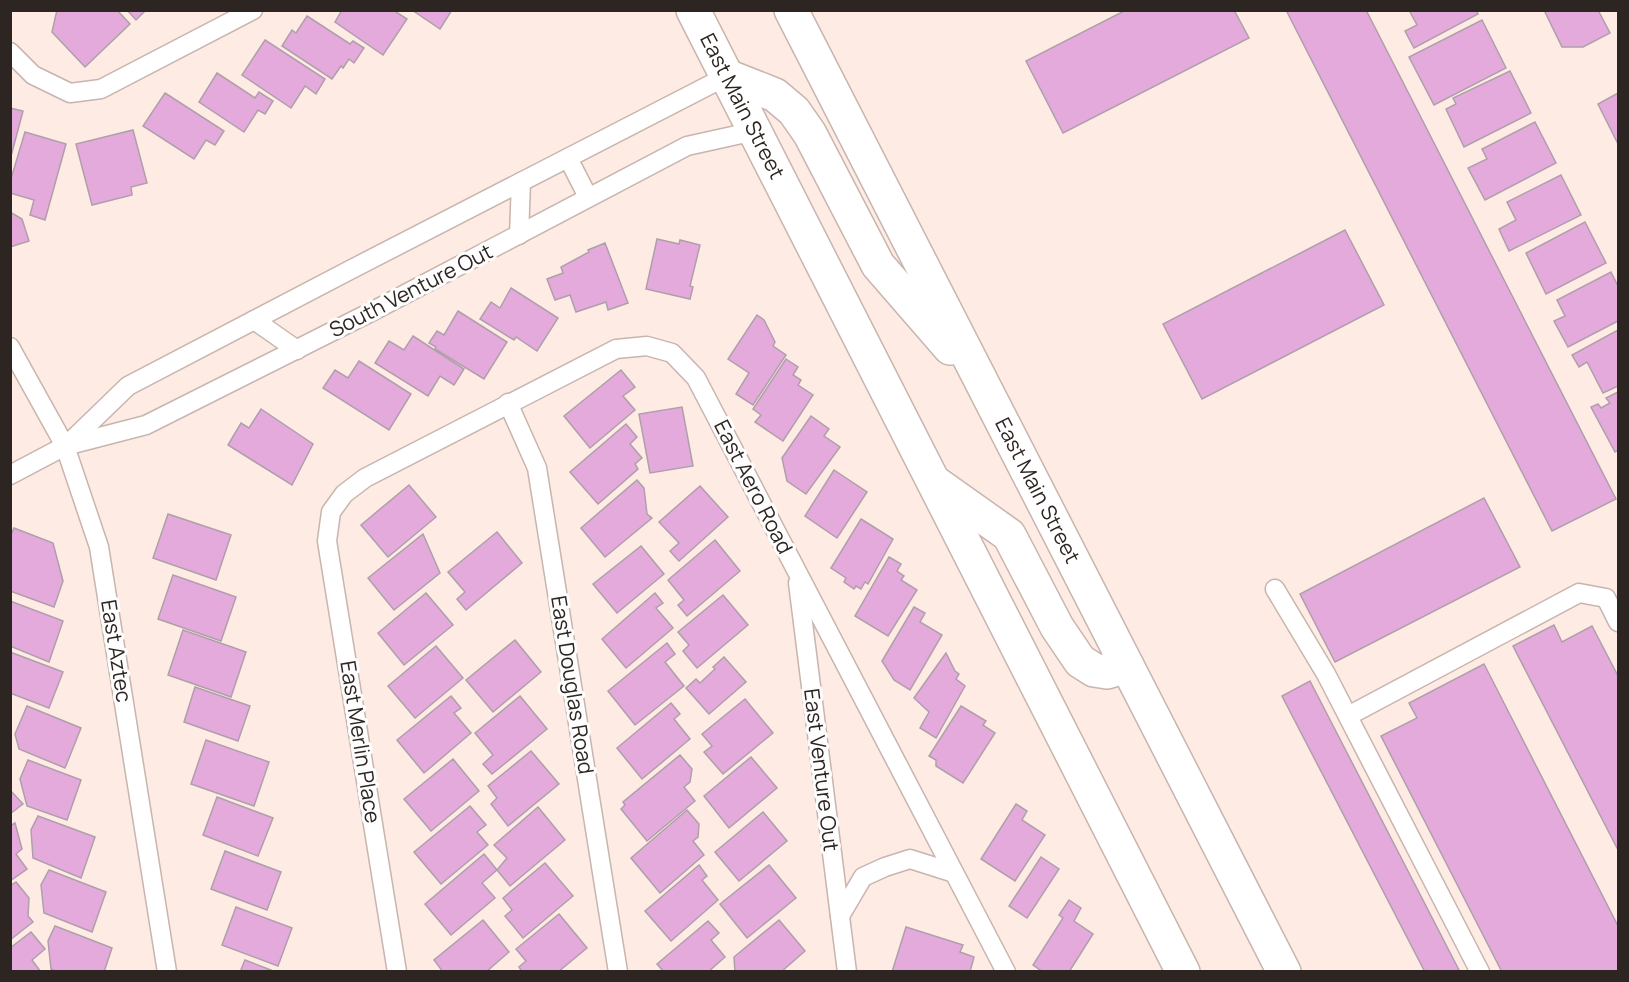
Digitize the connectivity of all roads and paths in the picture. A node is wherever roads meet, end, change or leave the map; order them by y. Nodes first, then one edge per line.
1 (693, 10) edge
2 (791, 10) edge
3 (250, 11) edge
4 (10, 52) edge
5 (727, 76) junction
6 (755, 131) junction
7 (568, 158) junction
8 (521, 182) junction
9 (588, 197) junction
10 (519, 235) junction
11 (254, 320) junction
12 (10, 347) edge
13 (297, 350) junction
14 (982, 384) junction
15 (508, 403) junction
16 (65, 446) junction
17 (10, 475) edge
18 (933, 482) junction
19 (331, 512) joint
20 (796, 569) junction
21 (1275, 589) dead end
22 (1618, 622) edge
23 (1127, 666) junction
24 (1348, 716) junction
25 (954, 873) junction
26 (840, 916) junction
27 (168, 972) edge
28 (397, 972) edge
29 (618, 972) edge
30 (847, 972) edge
31 (1006, 972) edge
32 (1184, 972) edge
33 (1284, 972) edge
34 (1480, 972) edge

1 - 5 main road, East Main Street
2 - 14 main road, East Main Street
3 - 4 lane
5 - 6 main road, East Main Street
5 - 7 lane, South Venture Out
5 - 14 main road
6 - 9 lane, South Venture Out
6 - 18 main road, East Main Street
7 - 8 lane, South Venture Out
7 - 9 lane
8 - 10 lane
8 - 11 lane, South Venture Out
9 - 10 lane, South Venture Out
10 - 13 lane, South Venture Out
11 - 13 lane
11 - 16 lane, South Venture Out
12 - 16 lane, East Aztec
13 - 16 lane, South Venture Out
14 - 23 main road, East Main Street
15 - 19 lane, East Aero Road
15 - 20 lane, East Aero Road
15 - 29 lane, East Douglas Road
16 - 17 lane, South Venture Out
16 - 27 lane, East Aztec
18 - 23 main road
18 - 32 main road, East Main Street
19 - 28 lane, East Merlin Place
20 - 25 lane, East Aero Road
20 - 26 lane, East Venture Out
21 - 24 lane
22 - 24 lane
23 - 33 main road, East Main Street
24 - 34 lane
25 - 26 lane
25 - 31 lane, East Aero Road
26 - 30 lane, East Venture Out

